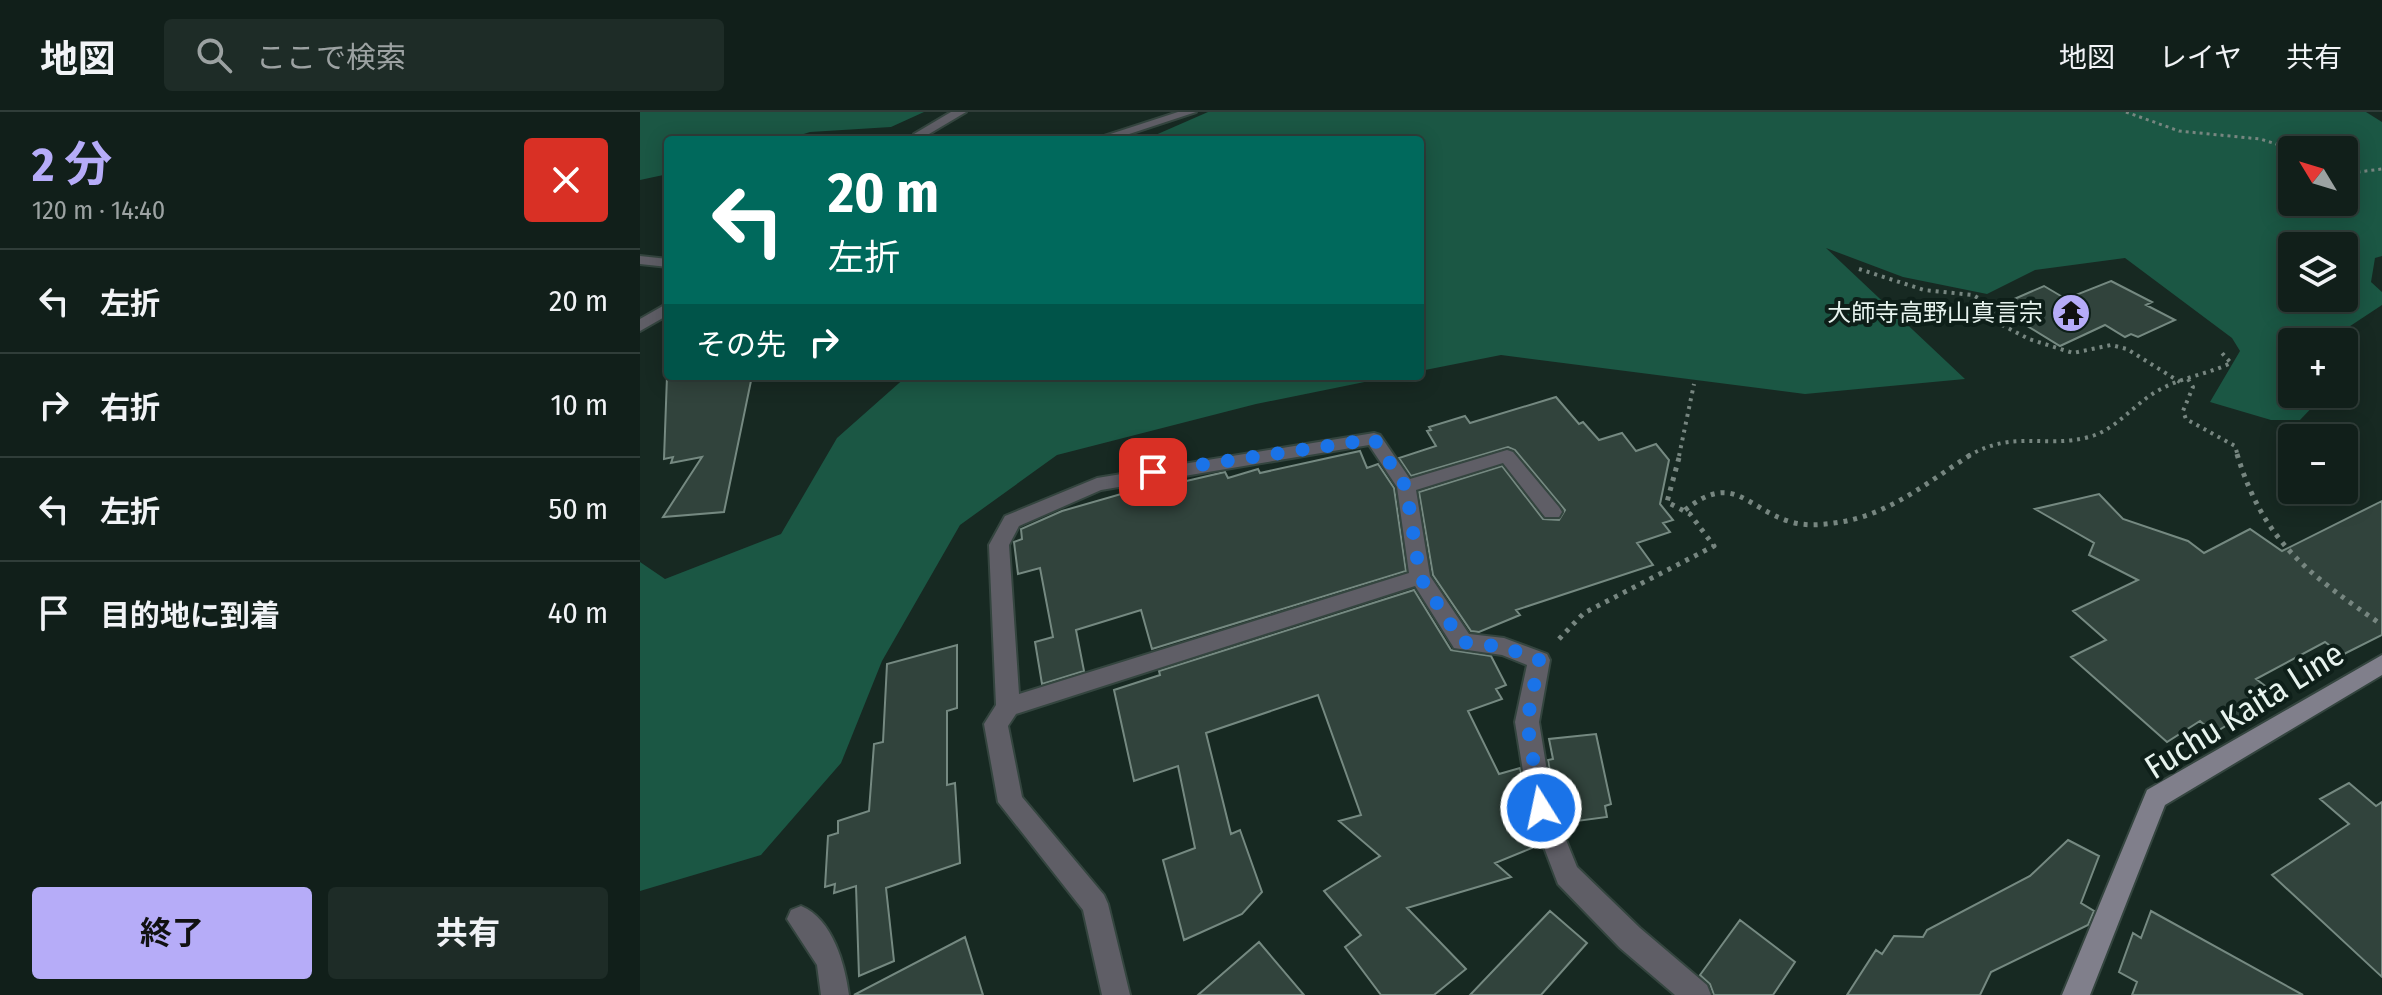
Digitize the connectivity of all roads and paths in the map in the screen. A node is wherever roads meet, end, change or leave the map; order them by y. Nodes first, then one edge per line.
1 (960, 112) edge
2 (1190, 112) edge
3 (2126, 112) edge
4 (923, 136) edge
5 (1111, 136) edge
6 (2278, 142) edge
7 (2382, 169) edge
8 (2358, 172) edge
9 (640, 260) edge
10 (664, 263) edge
11 (1859, 269) dead end
12 (664, 311) edge
13 (640, 326) edge
14 (2221, 352) dead end
15 (2188, 379) junction
16 (2180, 382) junction
17 (1694, 384) dead end
18 (1406, 487) junction
19 (1685, 510) junction
20 (1552, 512) dead end
21 (1420, 577) junction
22 (2382, 625) edge
23 (1539, 660) junction
24 (2382, 664) edge
25 (1008, 707) junction
26 (801, 919) dead end
27 (835, 995) edge
28 (1116, 995) edge
29 (1697, 995) edge
30 (2076, 995) edge

1 - 4 street
2 - 5 street
3 - 6 path
7 - 8 path
9 - 10 street
11 - 16 path
12 - 13 street
14 - 15 path
15 - 16 path
15 - 22 path
16 - 19 path
17 - 19 path
18 - 20 street
18 - 21 street
18 - 25 street
19 - 23 path
21 - 23 street
21 - 25 street
23 - 29 street
24 - 30 main road, Fuchu Kaita Line
25 - 28 street
26 - 27 street

